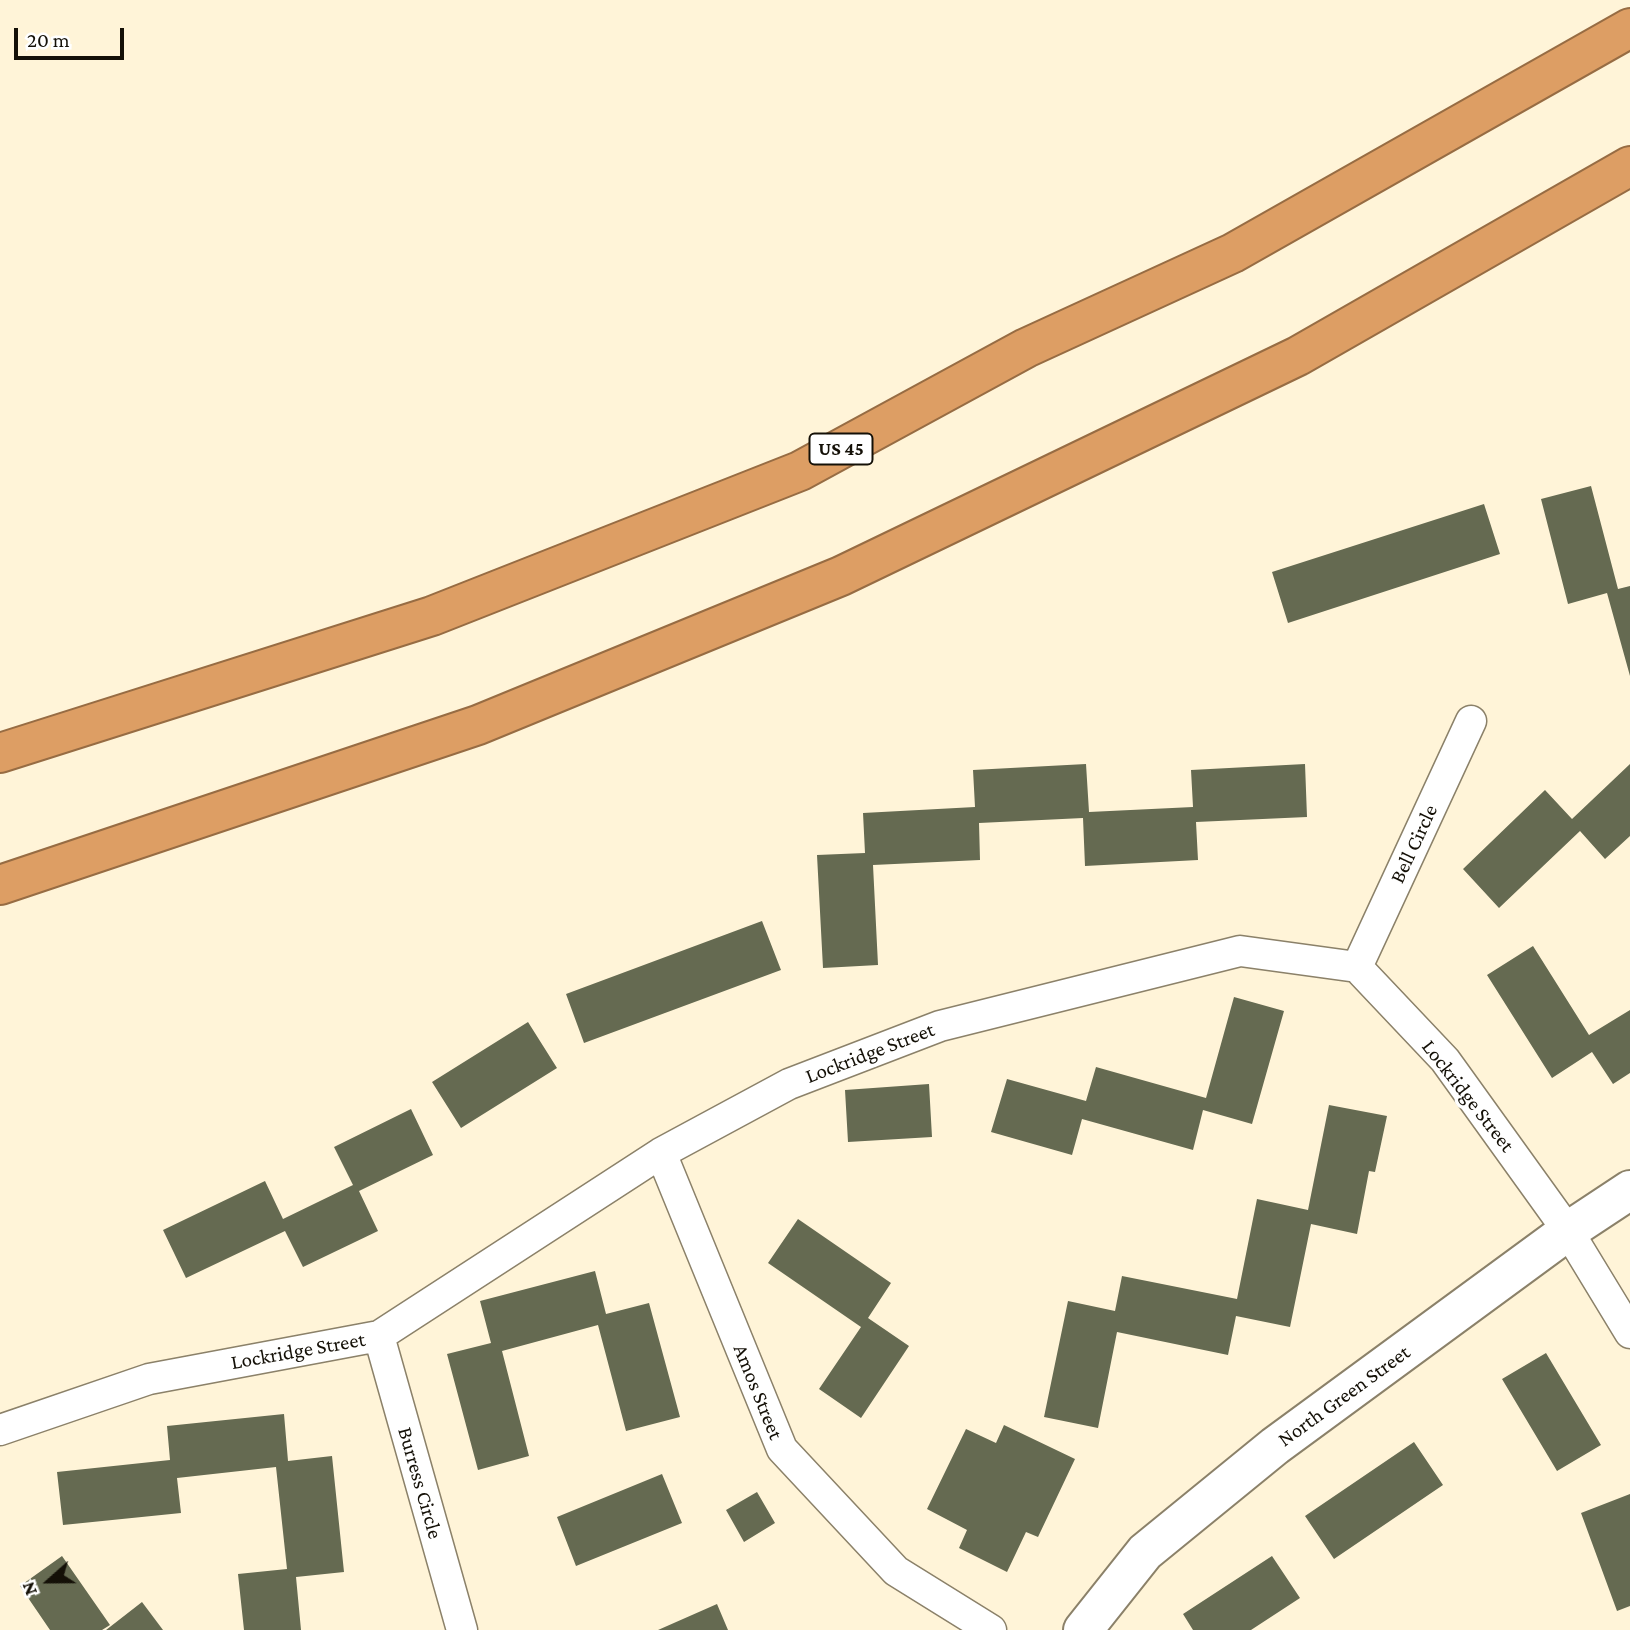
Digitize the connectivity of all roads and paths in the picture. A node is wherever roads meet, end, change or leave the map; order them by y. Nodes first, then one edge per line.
1 (1630, 28) edge
2 (1630, 166) edge
3 (1471, 721) dead end
4 (0, 753) edge
5 (0, 885) edge
6 (1357, 967) junction
7 (661, 1153) junction
8 (1630, 1191) edge
9 (1568, 1231) junction
10 (1630, 1333) edge
11 (379, 1336) junction
12 (0, 1430) edge
13 (462, 1630) edge
14 (991, 1630) edge
15 (1083, 1630) edge

1 - 4 highway, US 45
2 - 5 highway
3 - 6 street, Bell Circle
6 - 7 street, Lockridge Street
6 - 9 street, Lockridge Street
7 - 11 street, Lockridge Street
7 - 14 street, Amos Street
8 - 9 street, North Green Street
9 - 10 street, Lockridge Street
9 - 15 street, North Green Street
11 - 12 street, Lockridge Street
11 - 13 street, Burress Circle

